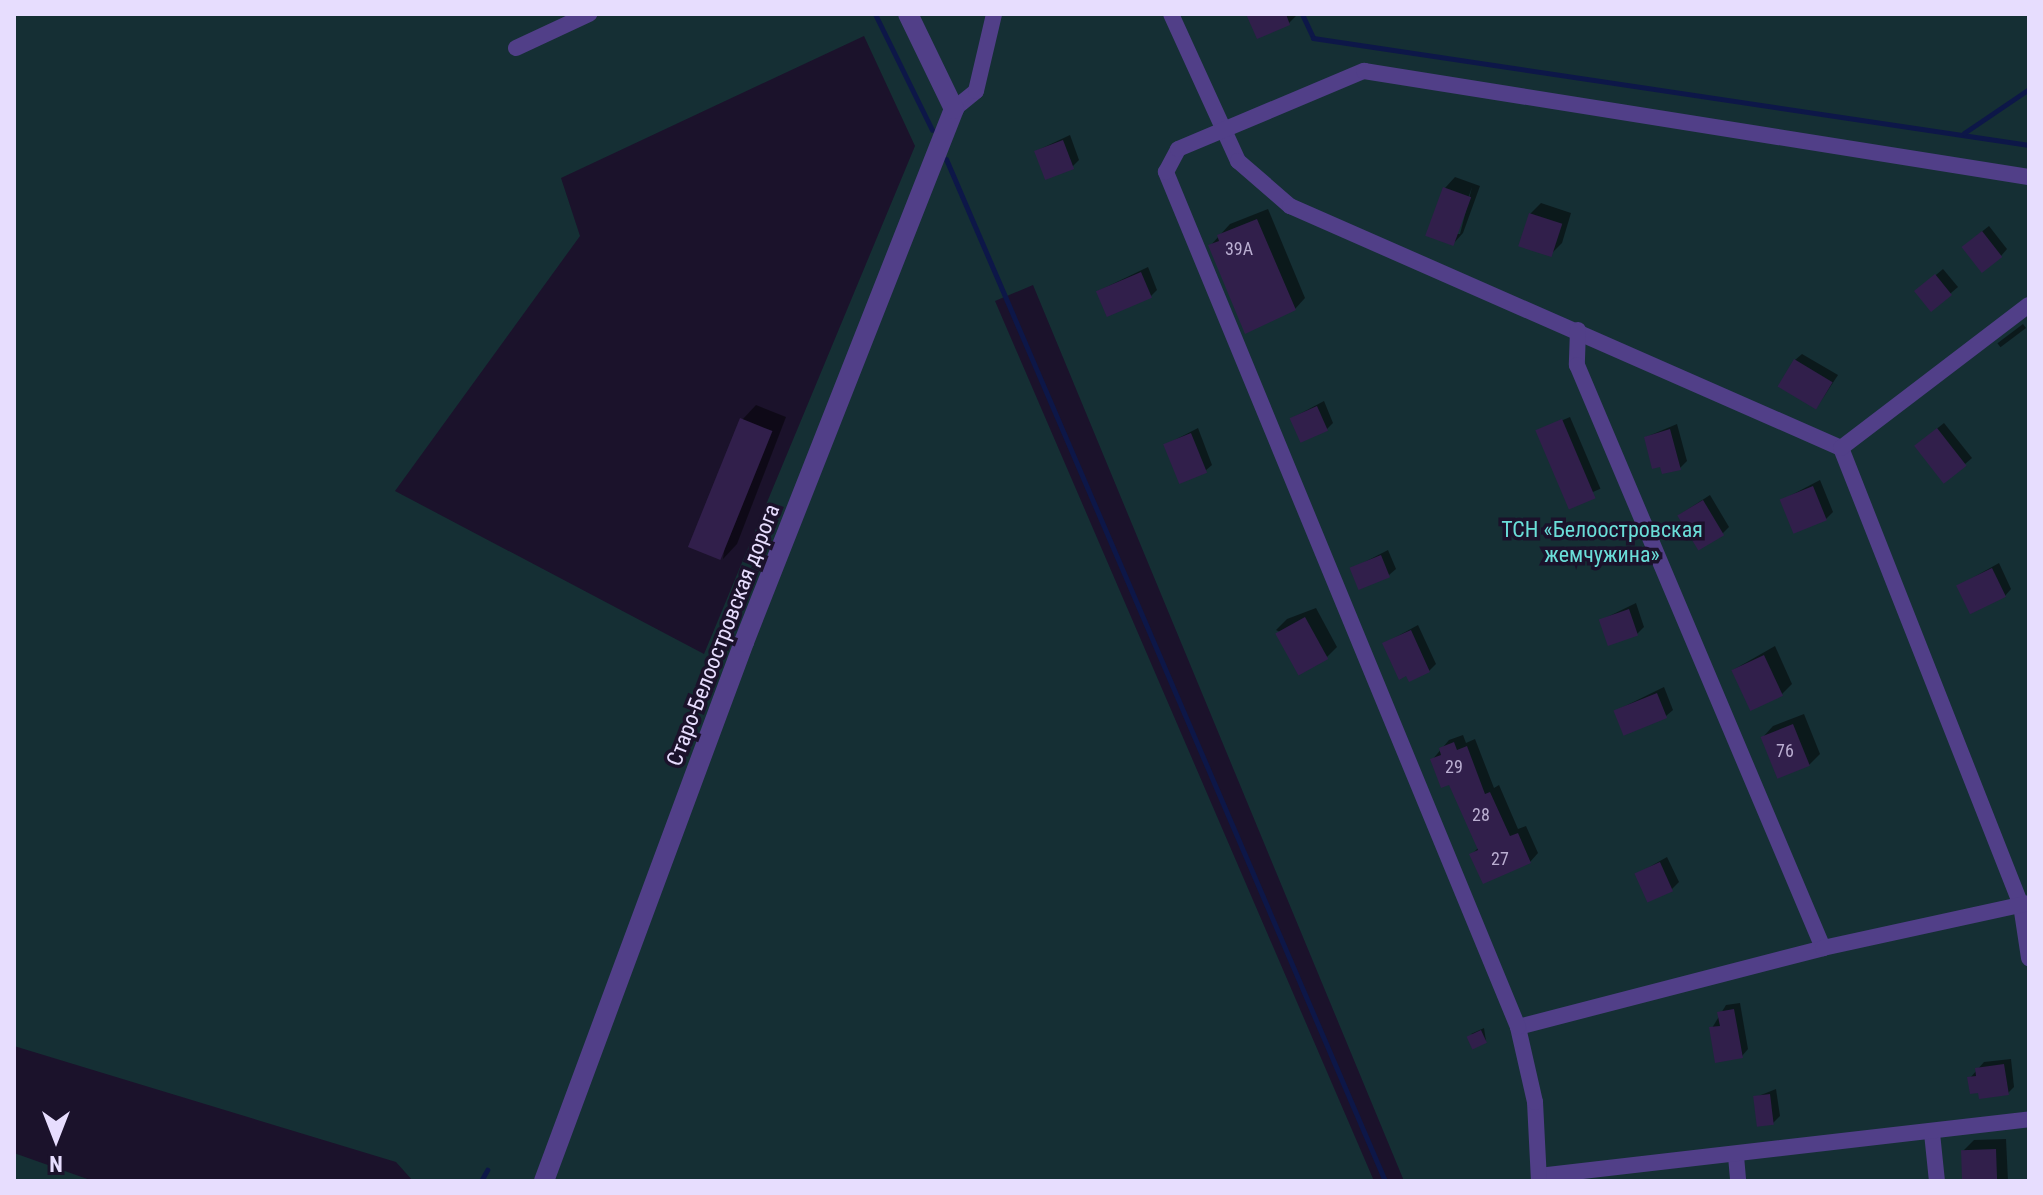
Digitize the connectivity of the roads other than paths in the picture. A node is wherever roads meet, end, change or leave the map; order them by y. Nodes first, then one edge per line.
1 (589, 14) edge
2 (908, 14) edge
3 (994, 14) edge
4 (1171, 14) edge
5 (516, 48) dead end
6 (954, 109) junction
7 (1221, 129) junction
8 (2029, 177) edge
9 (2029, 305) edge
10 (1578, 330) junction
11 (1841, 448) junction
12 (2025, 904) edge
13 (1823, 948) junction
14 (2029, 958) edge
15 (1518, 1027) junction
16 (2029, 1119) edge
17 (1932, 1133) junction
18 (1736, 1156) junction
19 (1539, 1179) edge
20 (544, 1181) edge
21 (1738, 1181) edge
22 (1937, 1181) edge

1 - 5 street
2 - 6 street
3 - 6 street
4 - 7 street
6 - 20 street, Старо-Белоостровская дорога
7 - 8 street
7 - 10 street
7 - 15 street
9 - 11 street
10 - 11 street
10 - 13 street
11 - 12 street
12 - 13 street
12 - 14 street
13 - 15 street
15 - 19 street
16 - 17 street
17 - 18 street
17 - 22 street
18 - 19 street
18 - 21 street

